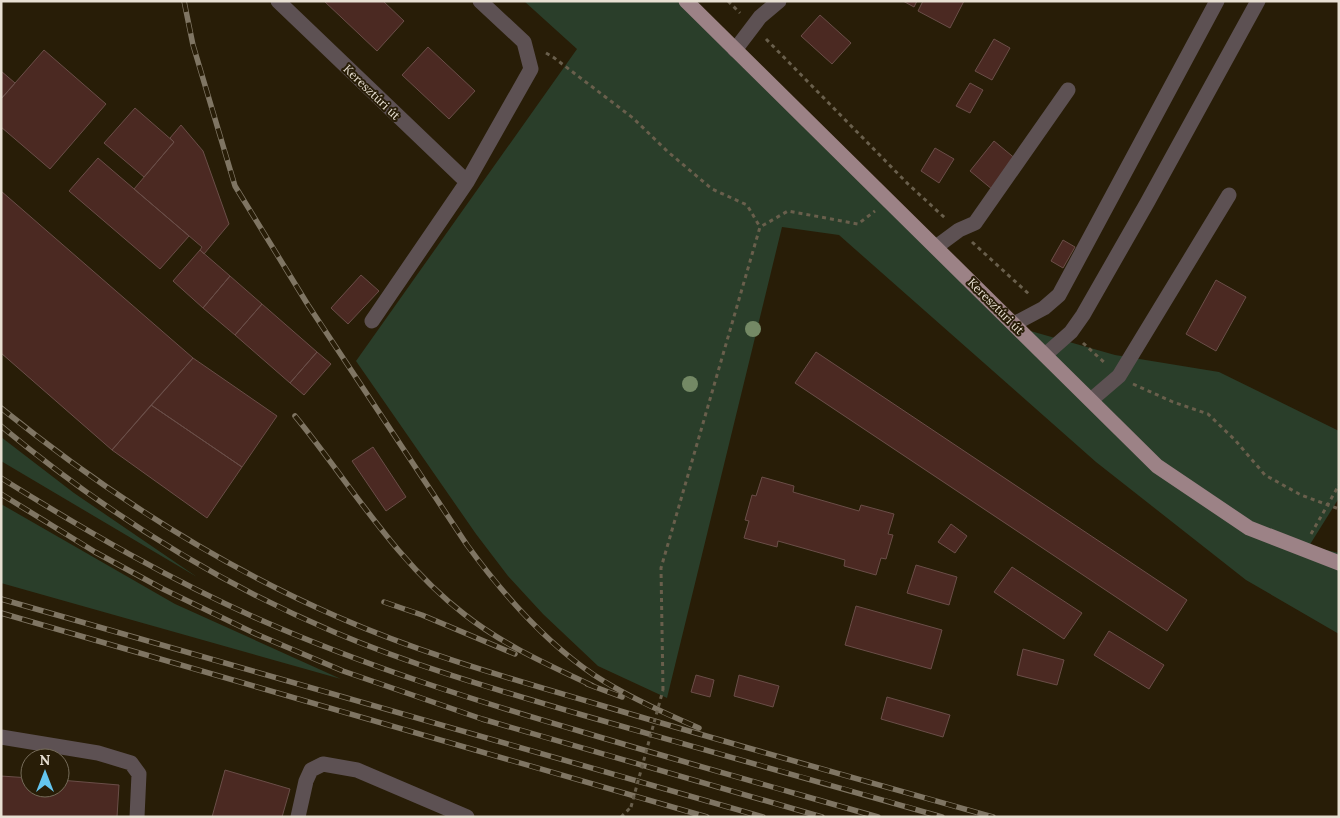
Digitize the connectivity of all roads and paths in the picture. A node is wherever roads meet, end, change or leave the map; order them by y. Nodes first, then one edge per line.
1 (278, 1) edge
2 (480, 1) edge
3 (686, 1) edge
4 (728, 1) edge
5 (779, 1) edge
6 (1217, 1) edge
7 (1258, 1) edge
8 (742, 15) dead end
9 (763, 36) dead end
10 (524, 42) junction
11 (735, 50) junction
12 (1068, 90) dead end
13 (467, 182) junction
14 (1229, 195) dead end
15 (890, 201) junction
16 (760, 227) junction
17 (959, 230) junction
18 (936, 247) junction
19 (1044, 308) junction
20 (372, 321) dead end
21 (1014, 324) junction
22 (1071, 332) junction
23 (1045, 355) junction
24 (1119, 376) junction
25 (1091, 400) junction
26 (1339, 485) edge
27 (1339, 509) edge
28 (1302, 549) junction
29 (1339, 563) edge
30 (1, 736) edge
31 (137, 817) edge
32 (298, 817) edge
33 (467, 817) edge
34 (621, 817) edge

1 - 13 street, Keresztúri út
2 - 10 street
3 - 11 main road, Keresztúri út
4 - 8 path
5 - 11 street
6 - 19 street
7 - 22 street
9 - 17 path
10 - 13 street
10 - 16 path
11 - 15 main road, Keresztúri út
12 - 17 street
13 - 20 street
14 - 24 street
15 - 16 path
15 - 18 main road, Keresztúri út
16 - 34 path, bridge
17 - 18 street
17 - 19 path
18 - 21 main road, Keresztúri út
19 - 21 street
21 - 23 main road, Keresztúri út
22 - 23 street
22 - 24 path
23 - 25 main road, Keresztúri út
24 - 25 street
24 - 27 path
25 - 28 main road, Keresztúri út
26 - 28 path
28 - 29 main road, Keresztúri út
30 - 31 street
32 - 33 street

